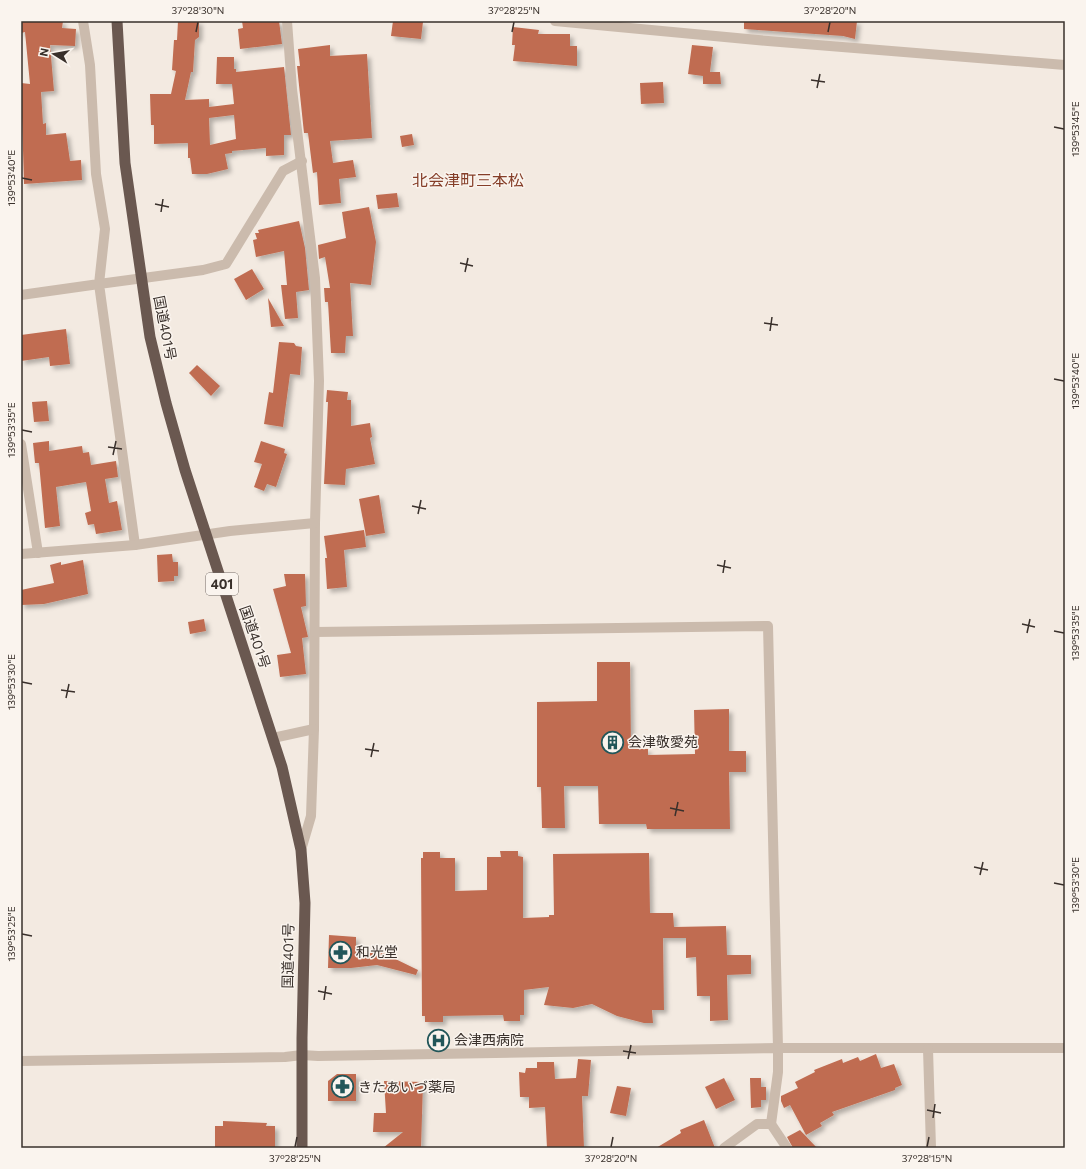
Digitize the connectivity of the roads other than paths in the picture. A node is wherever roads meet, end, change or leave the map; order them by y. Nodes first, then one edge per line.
1 (83, 21) edge
2 (117, 21) edge
3 (287, 21) edge
4 (556, 21) edge
5 (1065, 64) edge
6 (302, 161) junction
7 (141, 278) junction
8 (98, 284) junction
9 (21, 295) edge
10 (21, 444) edge
11 (315, 523) junction
12 (206, 534) junction
13 (135, 545) junction
14 (38, 552) junction
15 (21, 554) edge
16 (315, 632) junction
17 (314, 729) junction
18 (273, 738) junction
19 (301, 850) junction
20 (778, 1048) junction
21 (1065, 1048) edge
22 (928, 1049) junction
23 (302, 1055) junction
24 (21, 1062) edge
25 (772, 1124) junction
26 (302, 1148) edge
27 (724, 1148) edge
28 (787, 1148) edge
29 (931, 1148) edge

1 - 8 street
2 - 7 highway, 国道401号 / 401
3 - 6 street
4 - 5 street
6 - 7 street
6 - 11 street
7 - 8 street
7 - 12 highway, 国道401号 / 401
8 - 9 street
8 - 13 street
10 - 14 street
11 - 12 street
11 - 16 street
12 - 13 street
12 - 18 highway, 国道401号 / 401
13 - 14 street
14 - 15 street
16 - 17 street
16 - 20 street
17 - 18 street
17 - 19 street
18 - 19 highway, 国道401号 / 401
19 - 23 highway, 国道401号 / 401
20 - 22 street
20 - 23 street
20 - 25 street
21 - 22 street
22 - 29 street
23 - 24 street
23 - 26 highway, 国道401号 / 401
25 - 27 street
25 - 28 street

